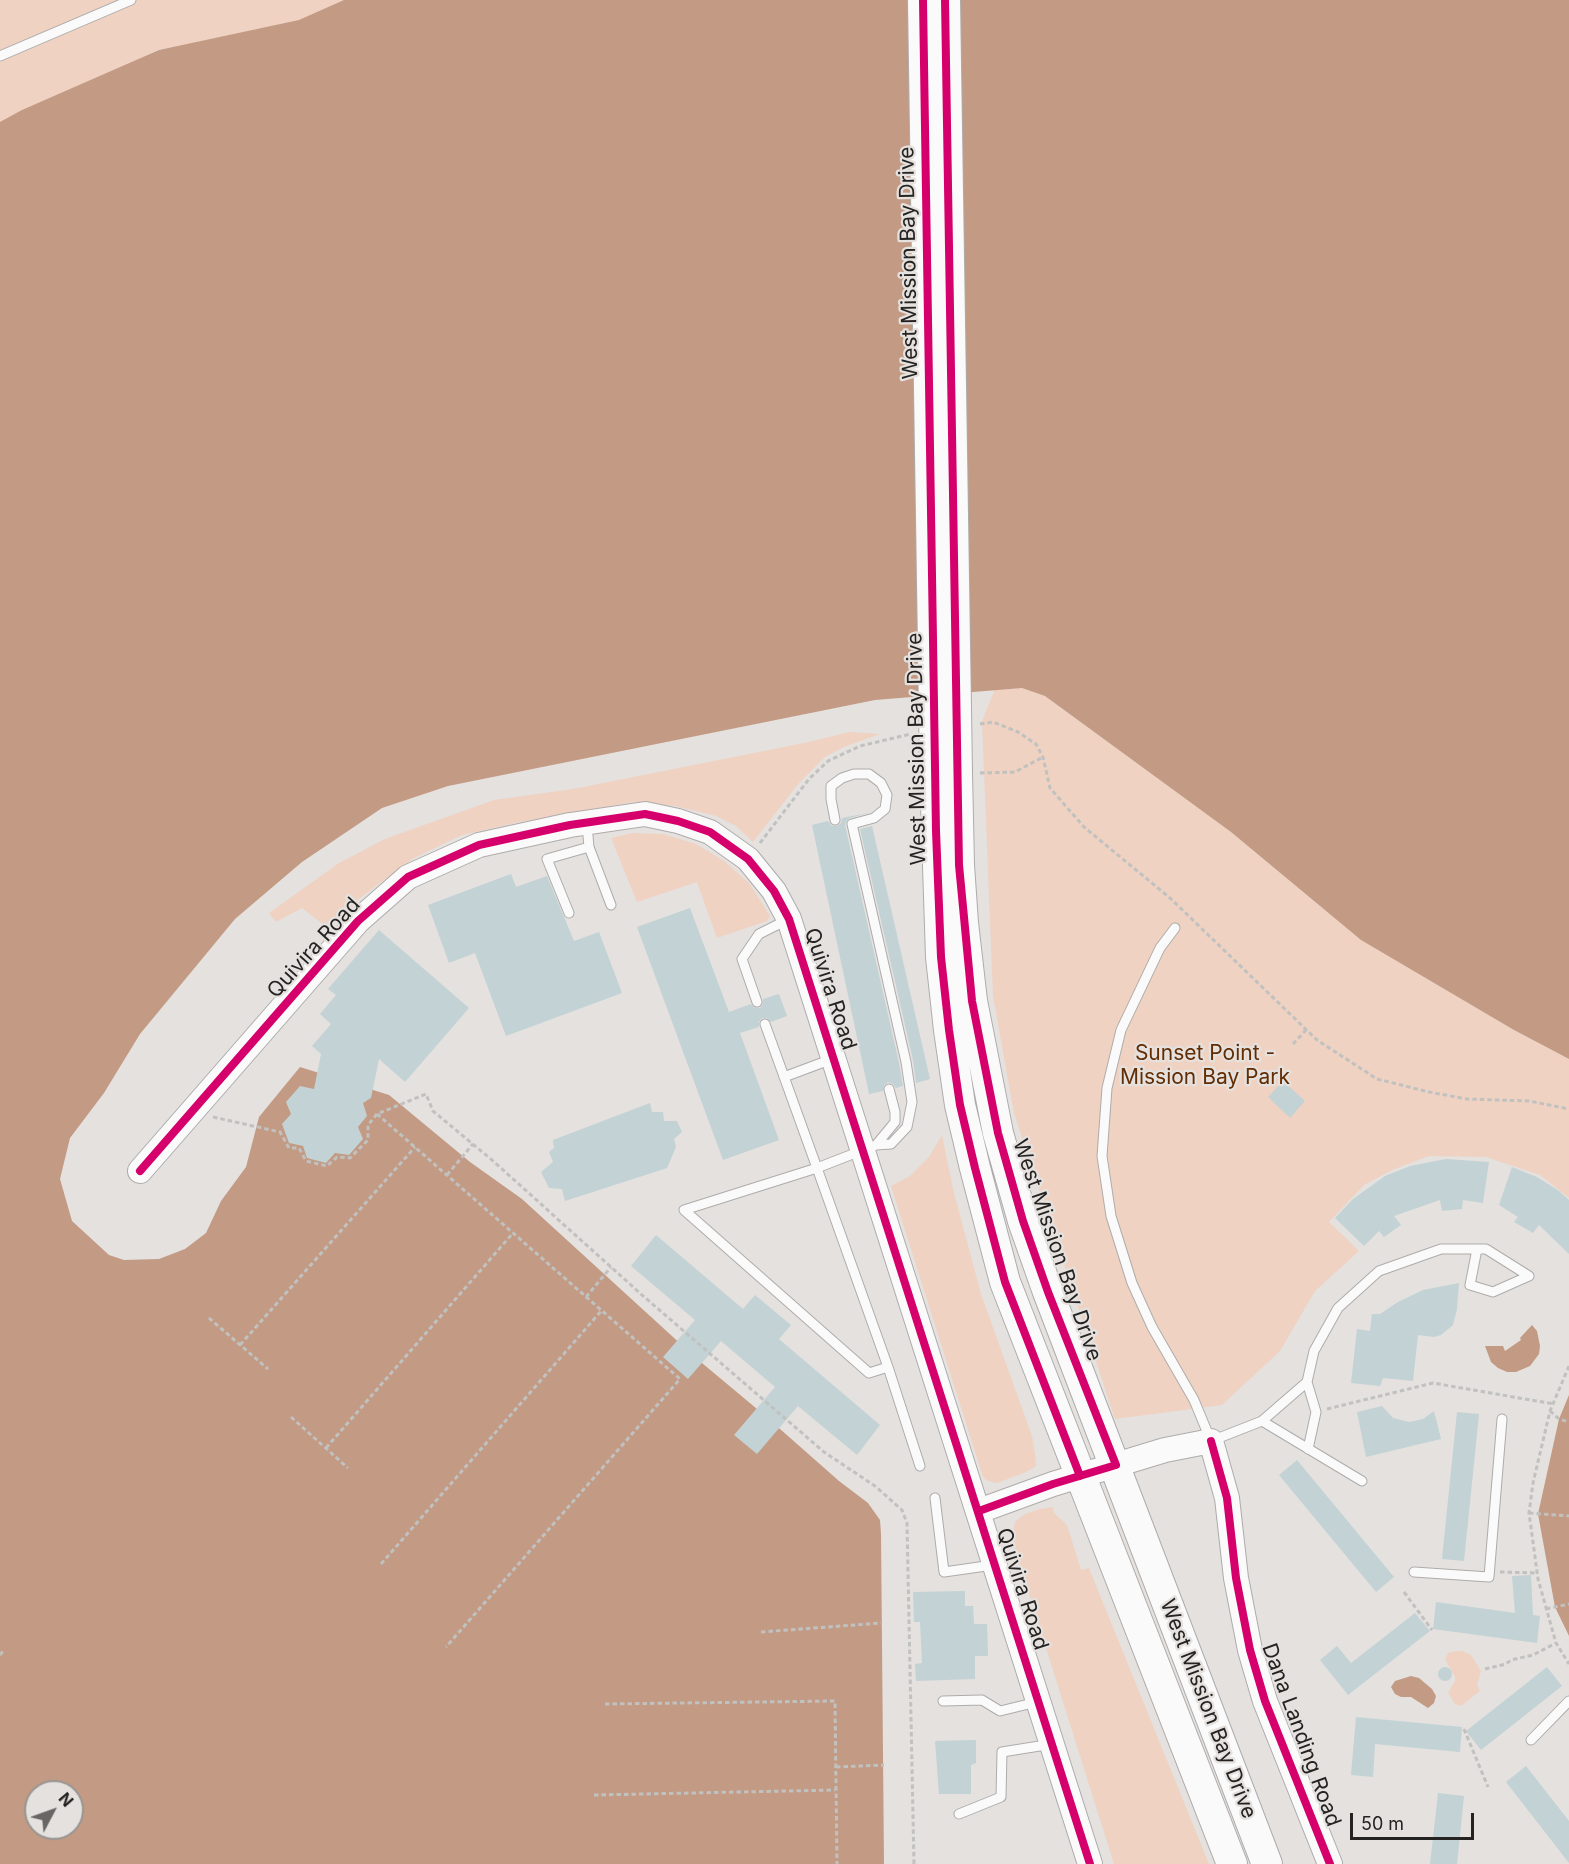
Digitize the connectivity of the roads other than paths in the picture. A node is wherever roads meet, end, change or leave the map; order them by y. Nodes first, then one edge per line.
1 (131, 0) edge
2 (923, 0) edge
3 (945, 0) edge
4 (0, 56) edge
5 (955, 774) junction
6 (835, 820) dead end
7 (586, 822) junction
8 (589, 847) junction
9 (611, 905) dead end
10 (569, 913) dead end
11 (789, 919) junction
12 (1174, 928) dead end
13 (757, 1002) dead end
14 (765, 1024) dead end
15 (833, 1058) junction
16 (784, 1077) junction
17 (889, 1089) dead end
18 (869, 1147) junction
19 (817, 1168) junction
20 (140, 1172) dead end
21 (1477, 1249) junction
22 (888, 1367) junction
23 (1307, 1382) junction
24 (1502, 1419) dead end
25 (1262, 1421) junction
26 (1211, 1441) junction
27 (1308, 1449) junction
28 (1116, 1465) junction
29 (920, 1466) dead end
30 (1080, 1476) junction
31 (1362, 1481) dead end
32 (935, 1498) dead end
33 (979, 1511) junction
34 (996, 1565) junction
35 (1414, 1572) dead end
36 (943, 1701) dead end
37 (1569, 1701) edge
38 (1039, 1702) junction
39 (1531, 1740) dead end
40 (1052, 1744) junction
41 (959, 1814) dead end
42 (1090, 1864) edge
43 (1232, 1864) edge
44 (1267, 1864) edge
45 (1330, 1864) edge

1 - 4 lane
2 - 5 main road, West Mission Bay Drive, bridge
3 - 5 main road, West Mission Bay Drive, bridge
5 - 28 main road, West Mission Bay Drive
5 - 30 main road, West Mission Bay Drive
6 - 18 lane
7 - 8 lane
7 - 11 street, Quivira Road
7 - 20 street, Quivira Road
8 - 9 lane
8 - 10 lane
11 - 13 lane
11 - 15 street, Quivira Road
12 - 26 lane, Dana Landing Road
14 - 16 lane
15 - 16 lane
15 - 18 street, Quivira Road
16 - 19 lane
17 - 18 lane
18 - 19 lane
18 - 33 street, Quivira Road
19 - 22 lane
19 - 22 lane
21 - 21 lane
21 - 23 lane
22 - 29 lane
23 - 25 lane
23 - 27 lane
24 - 35 lane
25 - 26 lane
25 - 27 lane
26 - 28 street
26 - 45 street, Dana Landing Road
27 - 31 lane
28 - 30 street
28 - 44 main road, West Mission Bay Drive
30 - 33 street
30 - 43 main road, West Mission Bay Drive
32 - 34 lane
33 - 34 street, Quivira Road
34 - 38 street, Quivira Road
36 - 38 lane
37 - 39 lane
38 - 40 street, Quivira Road
40 - 41 lane
40 - 42 street, Quivira Road

